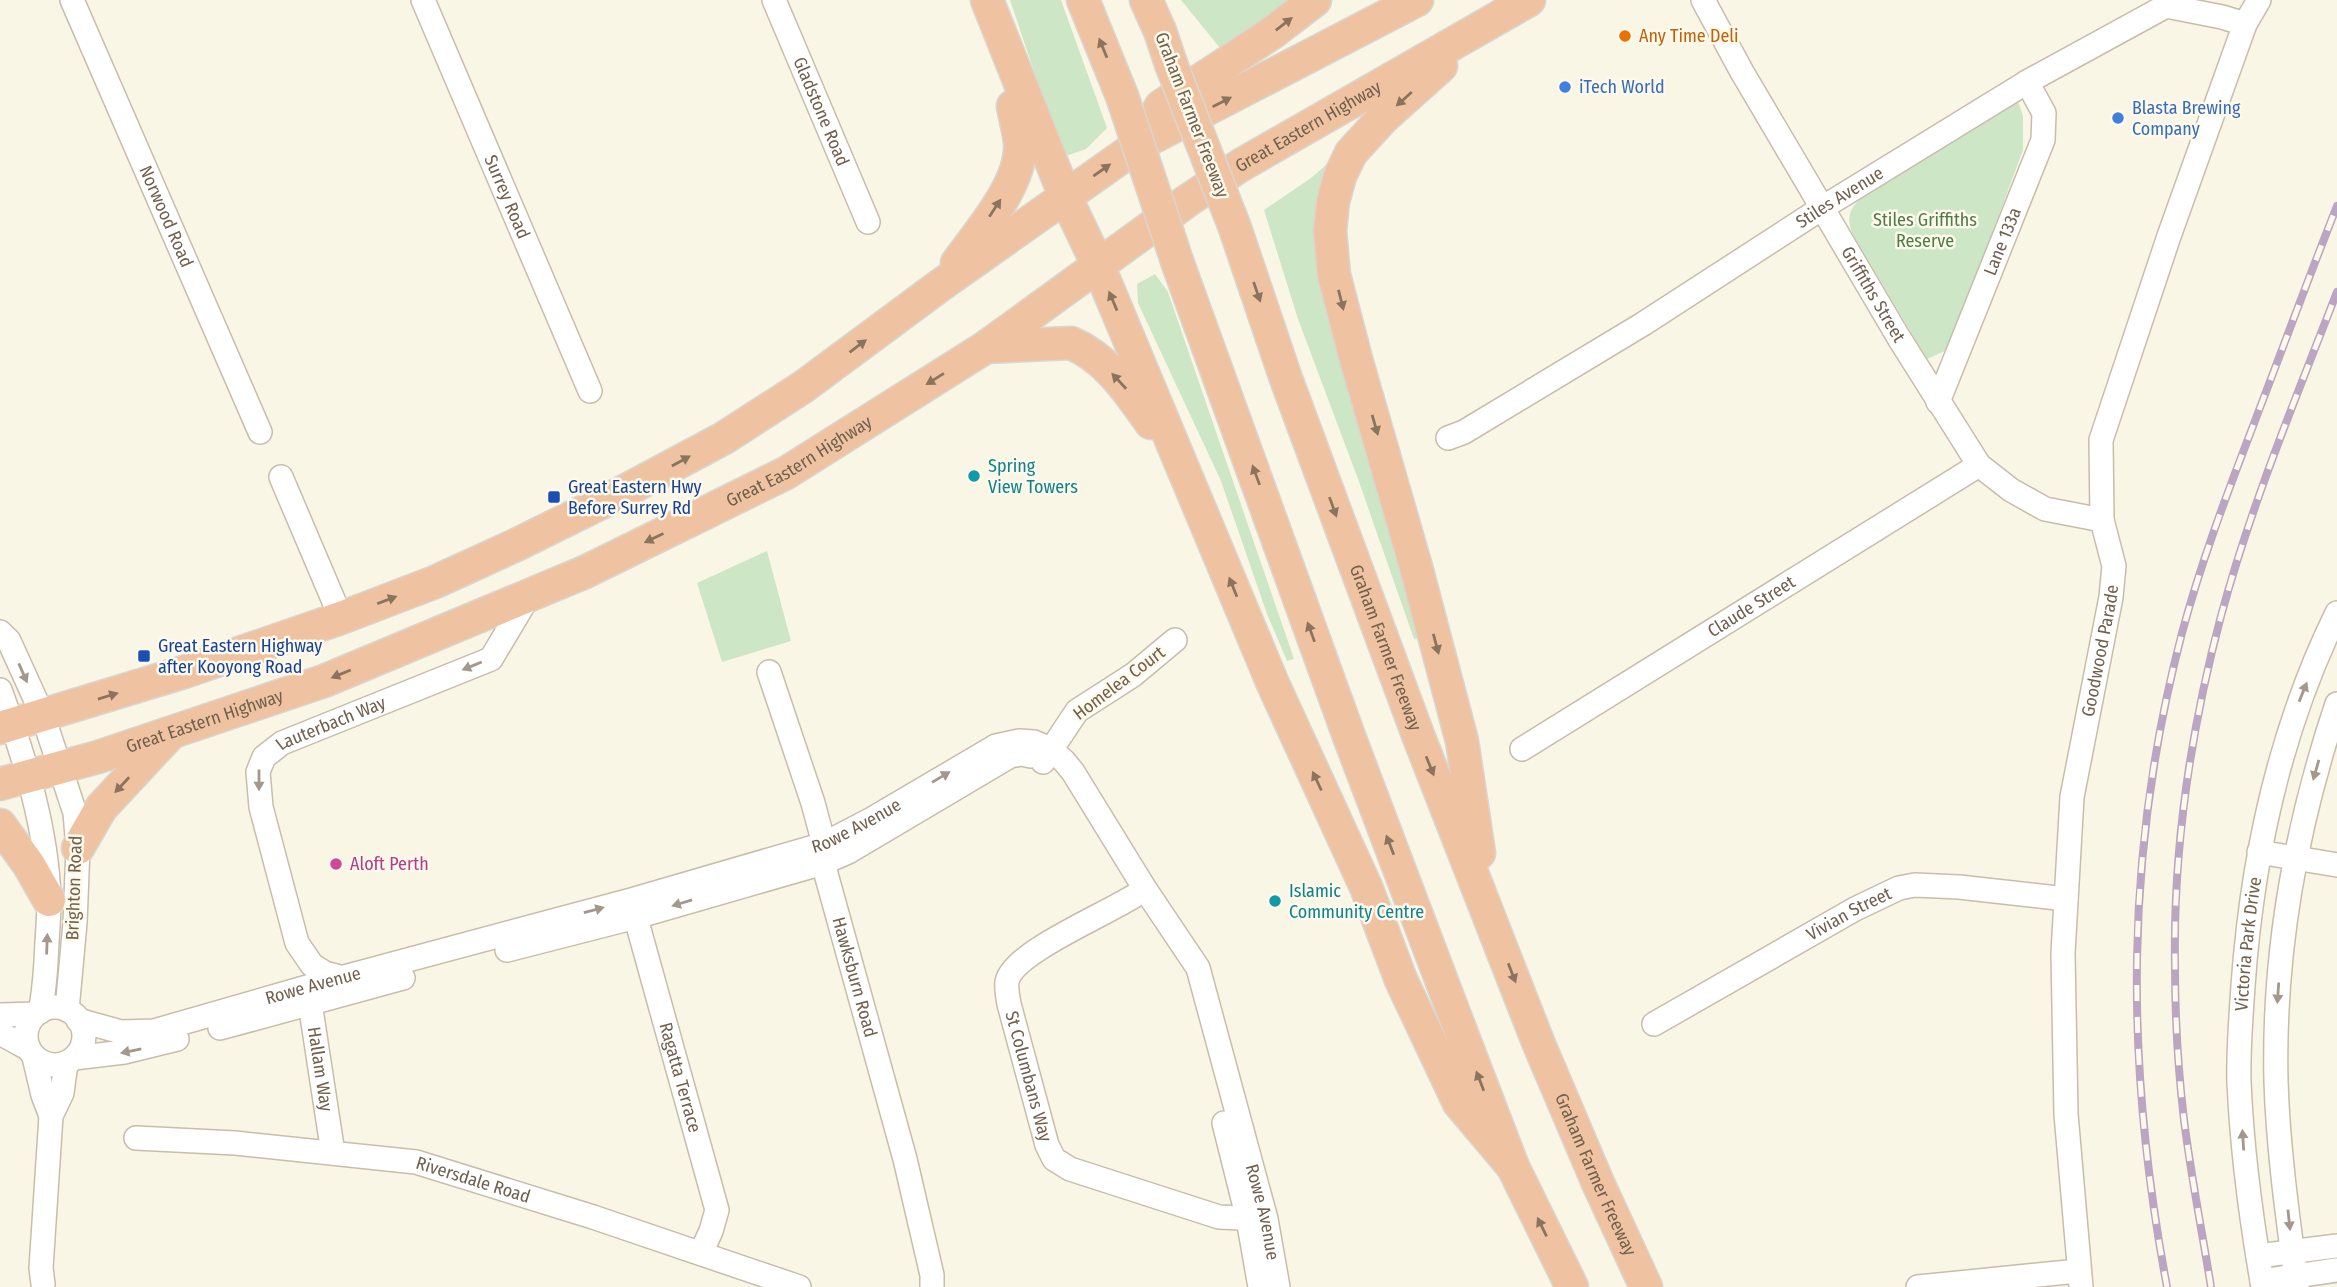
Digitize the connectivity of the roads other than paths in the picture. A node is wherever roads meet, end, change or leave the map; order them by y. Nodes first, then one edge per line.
1 (72, 0) edge
2 (423, 0) edge
3 (774, 0) edge
4 (1083, 0) edge
5 (1146, 0) edge
6 (1156, 0) edge
7 (1315, 0) edge
8 (1417, 0) edge
9 (1529, 0) edge
10 (1703, 0) edge
11 (2259, 0) edge
12 (991, 11) edge
13 (1491, 21) junction
14 (2245, 24) junction
15 (1160, 31) junction
16 (2027, 82) junction
17 (1140, 144) junction
18 (1065, 196) junction
19 (1822, 208) junction
20 (869, 222) dead end
21 (1098, 265) junction
22 (942, 284) junction
23 (986, 347) junction
24 (590, 391) dead end
25 (1938, 402) junction
26 (260, 432) dead end
27 (1448, 438) dead end
28 (1979, 465) junction
29 (1187, 477) junction
30 (281, 478) dead end
31 (2102, 520) junction
32 (528, 597) junction
33 (2337, 613) edge
34 (341, 618) junction
35 (0, 632) edge
36 (1175, 640) dead end
37 (769, 672) dead end
38 (0, 690) edge
39 (2337, 704) edge
40 (43, 716) junction
41 (6, 726) edge
42 (169, 735) junction
43 (1522, 749) dead end
44 (1046, 755) junction
45 (61, 767) junction
46 (14, 780) edge
47 (0, 825) edge
48 (78, 848) junction
49 (2259, 852) junction
50 (823, 853) junction
51 (2295, 859) junction
52 (2337, 865) edge
53 (1140, 893) junction
54 (2066, 899) junction
55 (49, 900) junction
56 (634, 908) junction
57 (1487, 910) junction
58 (344, 978) junction
59 (309, 995) junction
60 (38, 1013) junction
61 (0, 1015) edge
62 (73, 1015) junction
63 (1654, 1024) dead end
64 (0, 1033) edge
65 (31, 1053) junction
66 (70, 1060) junction
67 (51, 1116) junction
68 (136, 1138) dead end
69 (332, 1153) junction
70 (1513, 1167) junction
71 (1257, 1219) junction
72 (2337, 1246) edge
73 (2293, 1251) junction
74 (701, 1254) junction
75 (2258, 1256) junction
76 (2337, 1270) edge
77 (2080, 1279) edge
78 (2296, 1281) edge
79 (43, 1284) dead end
80 (2263, 1284) edge
81 (799, 1287) edge
82 (932, 1287) edge
83 (1260, 1287) edge
84 (1279, 1287) edge
85 (1572, 1287) edge
86 (1646, 1287) edge
87 (1918, 1287) edge

1 - 26 street, Norwood Road
2 - 24 street, Surrey Road
3 - 20 street, Gladstone Road
70 -> 4 highway, bridge
5 - 15 highway, Graham Farmer Freeway
6 - 15 highway
17 -> 7 highway
17 -> 8 highway
9 - 13 highway, Great Eastern Highway
10 - 19 street, Griffiths Street
11 - 14 street, Goodwood Parade
12 - 18 highway
22 -> 12 highway
13 - 21 highway, Great Eastern Highway
13 -> 57 highway
14 - 16 street, Stiles Avenue
14 - 31 street, Goodwood Parade
15 -> 57 highway, Graham Farmer Freeway, bridge
16 - 19 street, Stiles Avenue
16 - 25 street, Lane 133a
18 -> 17 highway
18 - 21 highway
18 - 22 highway
19 - 25 street, Griffiths Street
19 - 27 street, Stiles Avenue
21 - 23 highway, Great Eastern Highway
29 -> 21 highway
34 -> 22 highway
29 -> 23 highway
23 -> 32 highway, Great Eastern Highway
25 - 28 street, Griffiths Street
28 - 31 street, Griffiths Street
28 - 43 street, Claude Street
70 -> 29 highway
30 - 34 street
31 - 54 street, Goodwood Parade
32 -> 42 highway, Great Eastern Highway
32 -> 58 street, Lauterbach Way
49 -> 33 street, Victoria Park Drive
40 -> 34 highway
35 -> 40 street, Brighton Road
36 - 44 street, Homelea Court
37 - 50 street, Hawksburn Road
38 - 41 street, Brighton Road
39 -> 51 street, Victoria Park Drive
40 - 41 highway
40 - 45 street, Brighton Road
41 - 46 street, Brighton Road
42 - 45 highway, Great Eastern Highway
42 -> 48 highway
44 - 50 street, Rowe Avenue
44 - 53 street, Rowe Avenue
45 - 46 highway, Great Eastern Highway
45 - 48 street, Brighton Road
46 - 55 street, Brighton Road
47 - 55 highway
48 - 62 street, Brighton Road
49 - 51 street
75 -> 49 street, Victoria Park Drive
50 - 56 street, Rowe Avenue
50 - 82 street, Hawksburn Road
51 - 52 street
51 -> 73 street, Victoria Park Drive
53 - 71 street, Rowe Avenue
53 - 71 street, St Columbans Way
54 - 63 street, Vivian Street
54 - 77 street, Goodwood Parade
60 -> 55 street, Brighton Road
58 -> 56 street, Rowe Avenue
56 - 59 street, Rowe Avenue
56 - 74 street, Ragatta Terrace
57 -> 86 highway, Graham Farmer Freeway
58 - 59 street, Rowe Avenue
59 - 62 street, Rowe Avenue
59 -> 66 street, Rowe Avenue
59 - 69 street, Hallam Way
60 - 61 street
60 - 62 street
60 - 65 street
62 - 66 street
64 - 65 street
65 - 66 street
65 - 67 street
66 - 67 street
67 - 79 street
68 - 69 street, Riversdale Road
69 - 74 street, Riversdale Road
85 -> 70 highway
71 - 83 street, Rowe Avenue
71 - 84 street, Rowe Avenue
72 - 73 street
73 - 75 street
73 - 78 street, Victoria Park Drive
74 - 81 street, Riversdale Road
75 - 80 street, Victoria Park Drive
76 - 78 street
77 - 87 street
78 - 80 street

